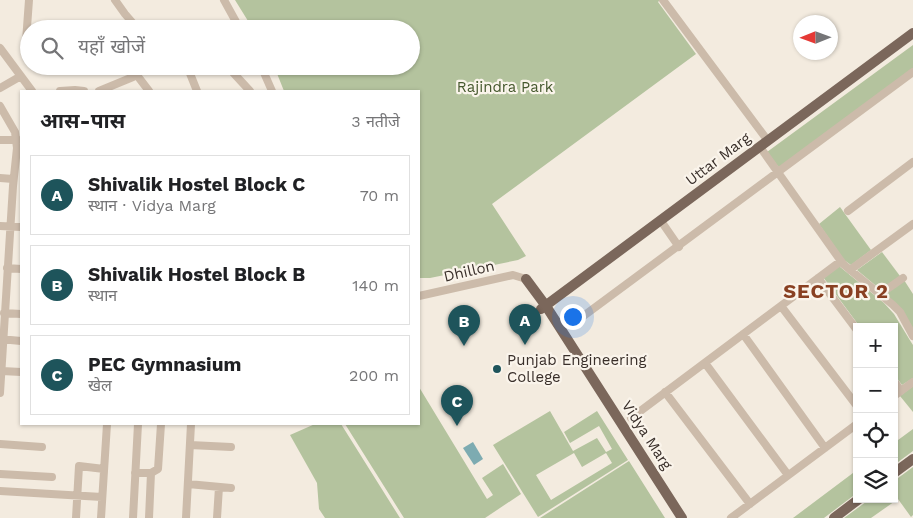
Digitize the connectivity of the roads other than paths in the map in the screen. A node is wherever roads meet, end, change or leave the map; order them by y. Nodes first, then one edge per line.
1 (29, 0) edge
2 (115, 0) edge
3 (224, 0) edge
4 (663, 0) edge
5 (28, 20) edge
6 (130, 20) edge
7 (235, 20) edge
8 (913, 33) edge
9 (0, 48) edge
10 (913, 72) edge
11 (20, 75) edge
12 (132, 75) edge
13 (141, 75) edge
14 (191, 75) edge
15 (235, 75) edge
16 (265, 75) edge
17 (21, 76) joint
18 (0, 88) edge
19 (118, 88) edge
20 (31, 90) edge
21 (105, 90) edge
22 (148, 90) edge
23 (197, 90) edge
24 (249, 90) edge
25 (272, 90) edge
26 (0, 106) edge
27 (0, 140) edge
28 (19, 140) edge
29 (764, 144) junction
30 (913, 162) edge
31 (778, 173) junction
32 (0, 178) edge
33 (16, 184) edge
34 (848, 211) dead end
35 (661, 221) junction
36 (913, 225) edge
37 (0, 226) edge
38 (11, 226) junction
39 (20, 227) edge
40 (679, 247) junction
41 (841, 261) junction
42 (7, 268) junction
43 (20, 269) edge
44 (850, 270) junction
45 (818, 278) junction
46 (902, 278) dead end
47 (526, 279) joint
48 (880, 294) junction
49 (420, 296) edge
50 (3, 301) edge
51 (781, 306) junction
52 (544, 308) junction
53 (4, 314) junction
54 (20, 314) edge
55 (574, 323) dead end
56 (853, 325) edge
57 (743, 334) junction
58 (913, 336) edge
59 (2, 340) edge
60 (20, 341) edge
61 (705, 363) junction
62 (2, 371) junction
63 (20, 372) edge
64 (913, 382) edge
65 (898, 386) edge
66 (902, 391) junction
67 (665, 392) junction
68 (0, 393) edge
69 (898, 394) edge
70 (853, 401) edge
71 (631, 418) dead end
72 (107, 425) edge
73 (138, 425) edge
74 (162, 425) edge
75 (191, 425) edge
76 (853, 427) edge
77 (0, 444) edge
78 (190, 445) junction
79 (42, 447) dead end
80 (231, 447) dead end
81 (825, 448) junction
82 (913, 459) edge
83 (104, 469) junction
84 (898, 470) edge
85 (135, 472) junction
86 (151, 473) junction
87 (0, 474) edge
88 (788, 475) junction
89 (52, 477) dead end
90 (188, 484) junction
91 (218, 487) junction
92 (231, 488) dead end
93 (0, 491) edge
94 (77, 496) junction
95 (102, 496) junction
96 (854, 503) edge
97 (750, 504) junction
98 (76, 518) edge
99 (101, 518) edge
100 (133, 518) edge
101 (149, 518) edge
102 (186, 518) edge
103 (217, 518) edge
104 (675, 518) edge
105 (682, 518) edge
106 (731, 518) edge
107 (834, 518) edge

1 - 5 street
2 - 6 street
3 - 7 street
4 - 29 street
8 - 29 main road, Uttar Marg
9 - 11 street
10 - 31 street
12 - 19 street
13 - 22 street
14 - 23 street
15 - 24 street
16 - 25 street
17 - 18 street
17 - 20 street
19 - 21 street
26 - 28 street
27 - 28 street
28 - 33 street
29 - 31 street
29 - 35 main road, Uttar Marg
30 - 34 street
31 - 40 street
31 - 41 street
32 - 33 street
33 - 38 street
35 - 40 street
35 - 52 main road, Uttar Marg
36 - 44 street
37 - 38 street
38 - 39 street
38 - 42 street
40 - 55 street
41 - 44 street
41 - 45 street
42 - 43 street
42 - 50 street
44 - 48 street
45 - 51 street
45 - 56 street
46 - 48 street
47 - 49 street, Dhillon
47 - 52 main road, Vidya Marg
48 - 58 street
50 - 53 street
51 - 57 street
51 - 70 street
52 - 104 main road, Vidya Marg
52 - 105 main road, Vidya Marg
53 - 54 street
53 - 59 street
57 - 61 street
57 - 81 street
59 - 60 street
59 - 62 street
61 - 67 street
61 - 88 street
62 - 63 street
62 - 68 street
64 - 66 street
65 - 66 street
66 - 69 street
67 - 71 street
67 - 97 street
72 - 83 street
73 - 85 street
74 - 86 street
75 - 78 street
76 - 81 street
77 - 79 street
78 - 80 street
78 - 90 street
81 - 88 street
82 - 84 main road
83 - 94 street
83 - 95 street
85 - 86 street
85 - 100 street
86 - 101 street
87 - 89 street
88 - 97 street
90 - 91 street
90 - 102 street
91 - 92 street
91 - 103 street
93 - 94 street
94 - 95 street
94 - 98 street
95 - 99 street
96 - 107 main road
97 - 106 street

